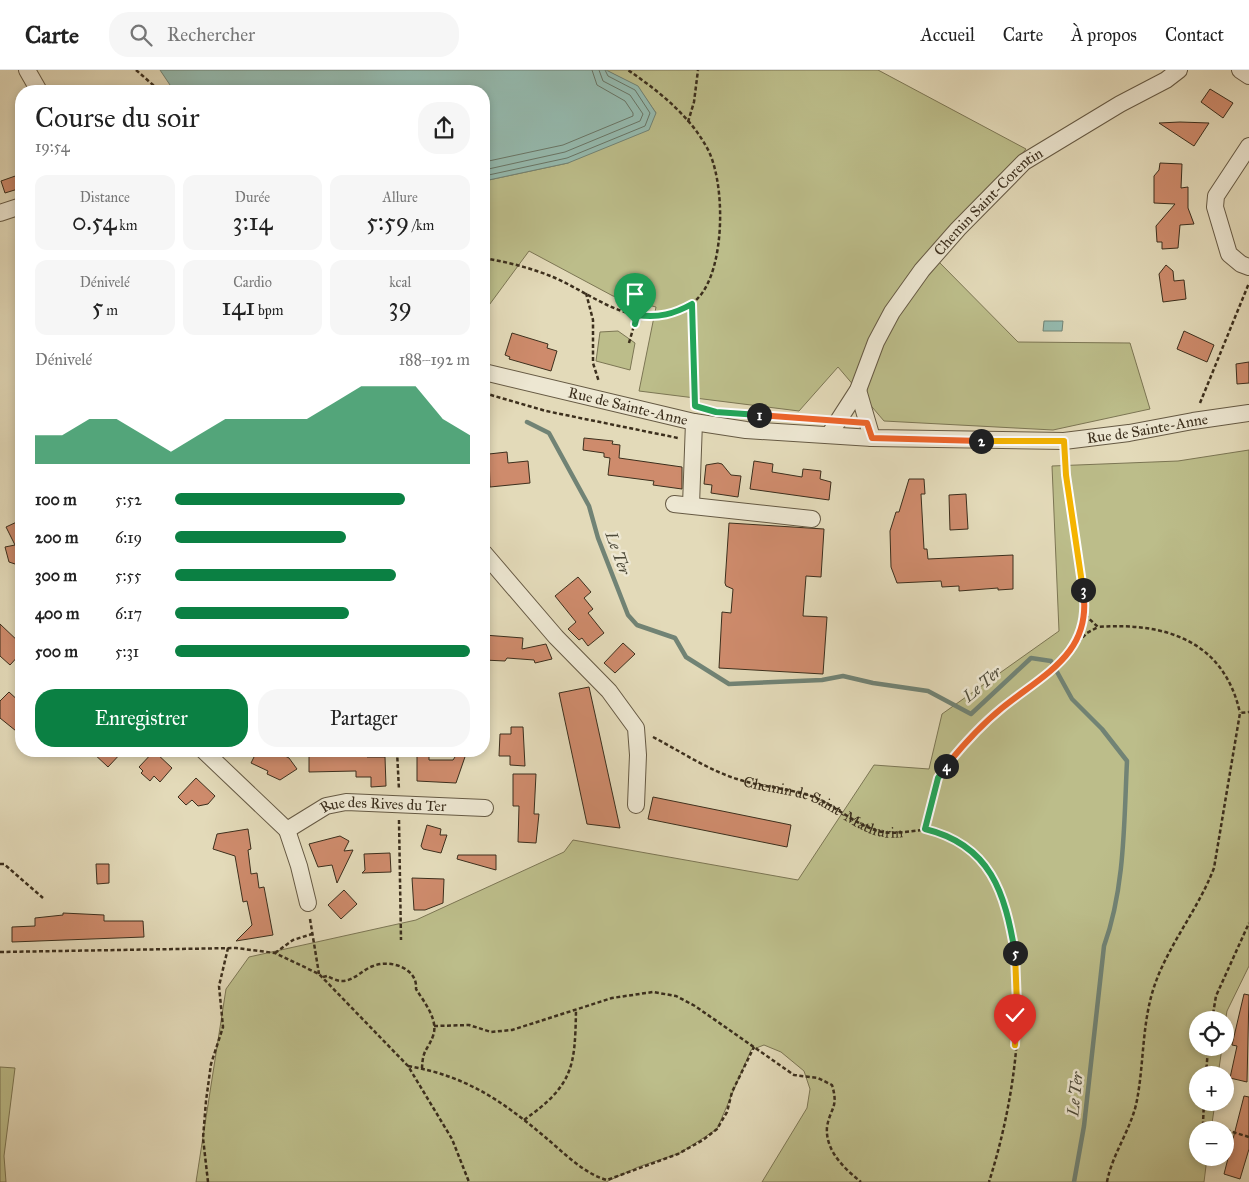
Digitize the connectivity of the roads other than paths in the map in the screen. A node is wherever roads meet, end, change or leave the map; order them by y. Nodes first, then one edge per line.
1 (27, 70) edge
2 (1179, 70) edge
3 (1240, 70) edge
4 (1249, 76) edge
5 (36, 85) edge
6 (1249, 146) edge
7 (15, 208) edge
8 (0, 213) edge
9 (1249, 267) edge
10 (490, 373) edge
11 (858, 390) junction
12 (1249, 413) edge
13 (694, 414) junction
14 (829, 435) junction
15 (872, 438) junction
16 (812, 519) dead end
17 (490, 560) edge
18 (210, 757) edge
19 (636, 805) dead end
20 (485, 808) dead end
21 (287, 830) junction
22 (308, 903) dead end

1 - 5 street
2 - 11 street, Chemin Saint-Corentin
3 - 4 street
6 - 9 street
7 - 8 street
10 - 13 street, Rue de Sainte-Anne
11 - 14 street, Chemin Saint-Corentin
11 - 15 street
12 - 15 street, Rue de Sainte-Anne
13 - 14 street, Rue de Sainte-Anne
13 - 16 street
14 - 15 street, Rue de Sainte-Anne
17 - 19 street
18 - 21 street
20 - 21 street, Rue des Rives du Ter
21 - 22 street

